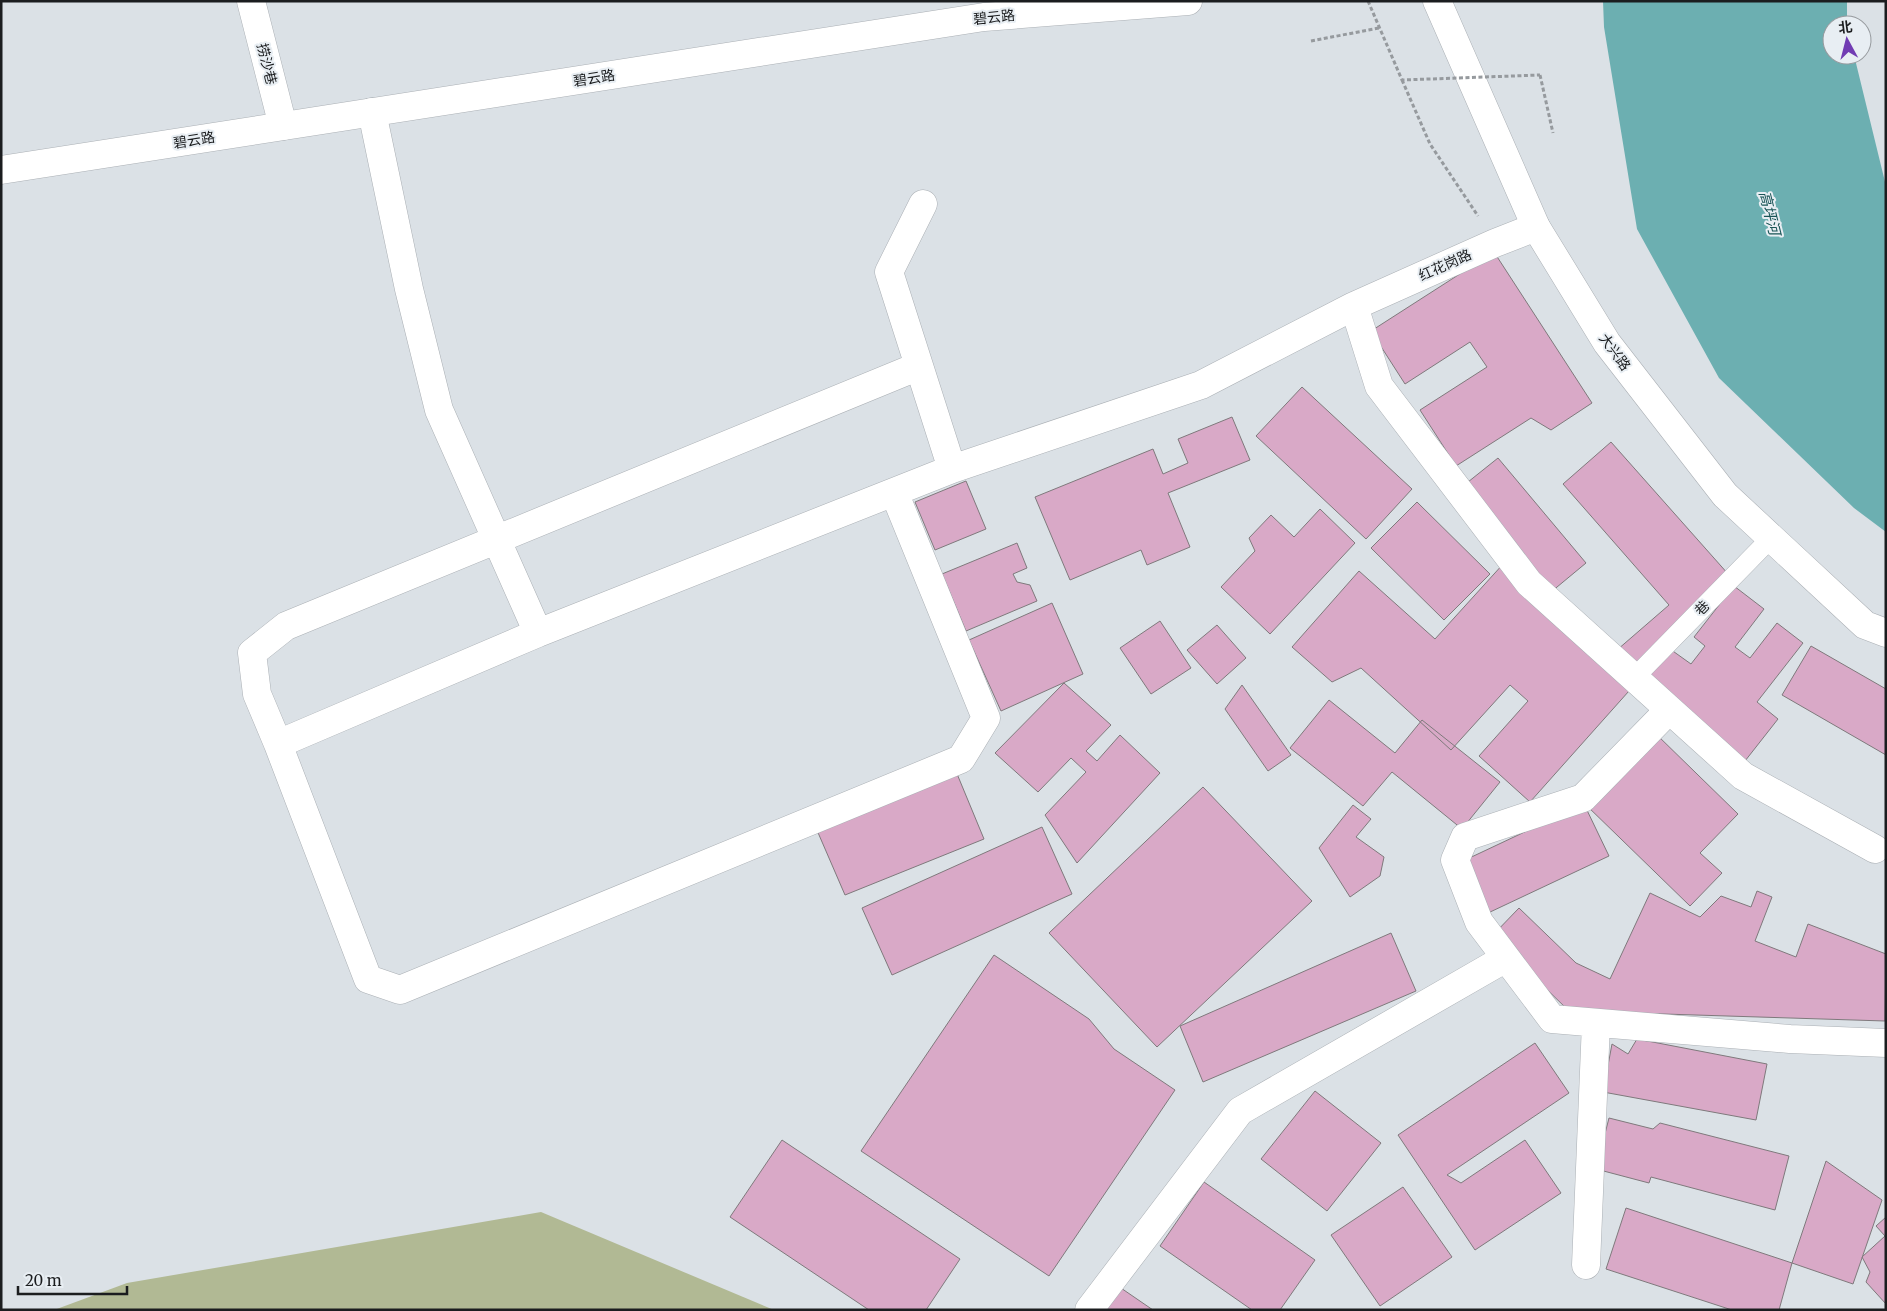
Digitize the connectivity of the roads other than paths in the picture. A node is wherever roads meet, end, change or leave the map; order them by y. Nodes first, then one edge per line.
1 (251, 1) edge
2 (1188, 1) edge
3 (1437, 1) edge
4 (372, 112) junction
5 (283, 126) junction
6 (1, 170) edge
7 (923, 204) dead end
8 (1536, 227) junction
9 (1354, 306) junction
10 (919, 366) junction
11 (952, 469) junction
12 (894, 492) junction
13 (1771, 538) junction
14 (498, 541) junction
15 (538, 633) junction
16 (1886, 633) edge
17 (1636, 680) junction
18 (1669, 710) junction
19 (278, 744) junction
20 (1875, 849) dead end
21 (1506, 958) junction
22 (1596, 1023) junction
23 (1886, 1043) edge
24 (1586, 1265) dead end
25 (1089, 1310) edge

1 - 5 street, 捞沙巷
2 - 4 street, 碧云路
3 - 8 street, 大兴路
4 - 5 street, 碧云路
4 - 14 street
5 - 6 street, 碧云路
7 - 10 street
8 - 9 street, 红花岗路
8 - 13 street, 大兴路
9 - 11 street, 红花岗路
9 - 17 street
10 - 11 street
10 - 14 street
11 - 12 street, 红花岗路
12 - 15 street, 红花岗路
12 - 19 street
13 - 16 street, 大兴路
13 - 17 lane, 巷
14 - 15 street
14 - 19 street
15 - 19 street, 红花岗路
17 - 18 street
18 - 20 street
18 - 21 street
21 - 22 street
21 - 25 street
22 - 23 street
22 - 24 street

